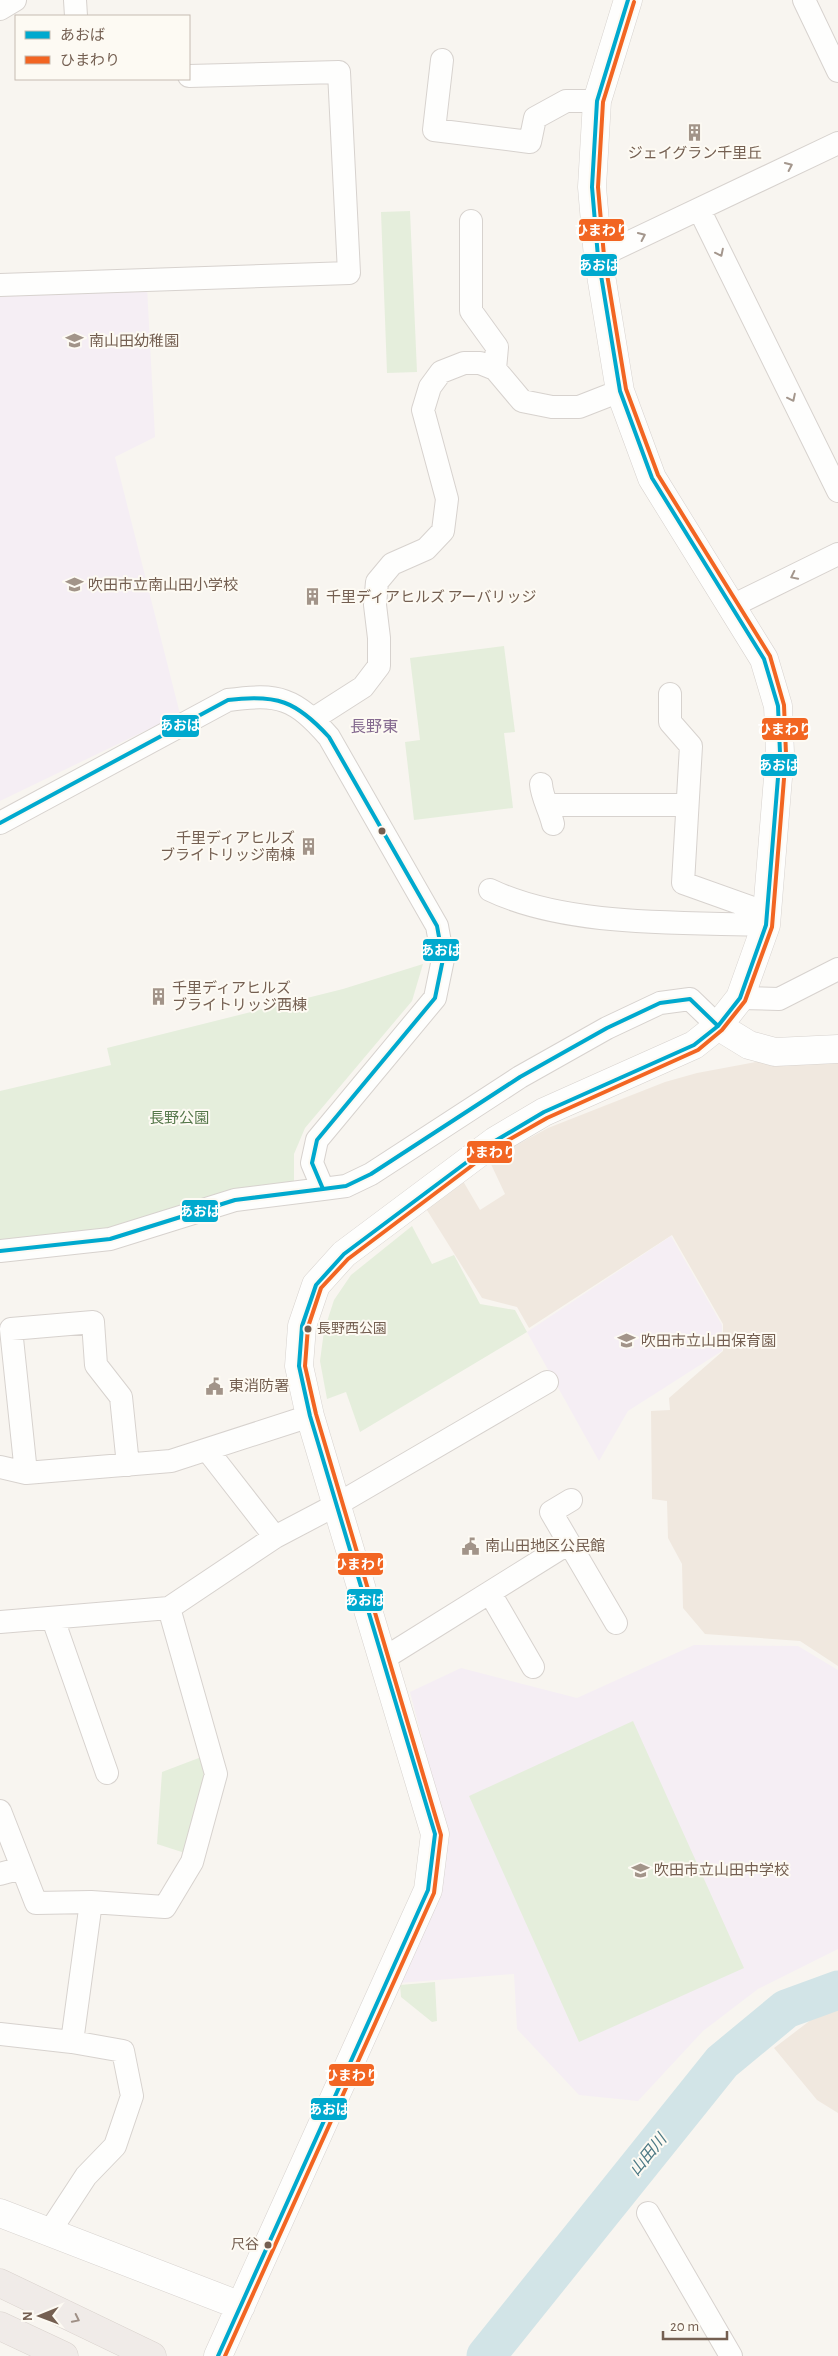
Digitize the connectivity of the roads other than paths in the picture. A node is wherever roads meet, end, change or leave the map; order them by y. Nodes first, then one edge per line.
1 (15, 0) edge
2 (75, 0) edge
3 (628, 0) edge
4 (804, 0) edge
5 (0, 9) edge
6 (76, 15) edge
7 (835, 59) edge
8 (442, 60) dead end
9 (190, 76) edge
10 (597, 101) junction
11 (838, 143) edge
12 (698, 209) junction
13 (471, 221) dead end
14 (598, 257) junction
15 (0, 285) edge
16 (495, 369) junction
17 (620, 391) junction
18 (838, 491) edge
19 (838, 554) edge
20 (732, 606) junction
21 (670, 694) dead end
22 (313, 719) junction
23 (547, 804) dead end
24 (686, 805) junction
25 (0, 823) edge
26 (490, 890) dead end
27 (767, 919) junction
28 (838, 969) edge
29 (740, 998) junction
30 (718, 1026) junction
31 (838, 1049) edge
32 (323, 1189) junction
33 (0, 1251) edge
34 (547, 1382) dead end
35 (310, 1416) junction
36 (208, 1451) junction
37 (128, 1465) junction
38 (0, 1467) edge
39 (26, 1473) junction
40 (571, 1500) dead end
41 (336, 1505) junction
42 (275, 1537) junction
43 (569, 1543) junction
44 (490, 1593) junction
45 (169, 1608) junction
46 (53, 1619) junction
47 (0, 1622) edge
48 (616, 1623) dead end
49 (383, 1659) junction
50 (533, 1667) dead end
51 (107, 1773) dead end
52 (0, 1811) edge
53 (22, 1868) junction
54 (0, 1874) edge
55 (91, 1902) junction
56 (0, 2034) edge
57 (72, 2042) junction
58 (0, 2213) edge
59 (648, 2213) dead end
60 (50, 2231) junction
61 (0, 2283) edge
62 (241, 2306) junction
63 (0, 2326) edge
64 (64, 2356) edge
65 (151, 2356) edge
66 (218, 2356) edge
67 (731, 2356) edge

1 - 5 street
2 - 6 street
3 - 10 street
4 - 7 street
8 - 10 street
9 - 15 street
10 - 14 street
12 -> 11 street
14 -> 12 street
12 -> 18 street
13 - 16 street
14 - 17 street
16 - 17 street
16 - 22 street
17 - 20 street
19 -> 20 street
20 - 27 street
21 - 24 street
22 - 25 street
22 - 32 street
23 - 24 street
24 - 27 street
26 - 27 street
27 - 29 street
28 - 29 street
29 - 30 street
30 - 31 street
30 - 32 street
30 - 35 street
32 - 33 street
34 - 41 street
35 - 36 street
35 - 41 street
36 - 37 street
36 - 42 street
37 - 39 street
37 - 39 street
38 - 39 street
40 - 43 street
41 - 42 street
41 - 49 street
42 - 45 street
43 - 44 street
43 - 48 street
44 - 49 street
44 - 50 street
45 - 46 street
45 - 55 street
46 - 47 street
46 - 51 street
49 - 62 street
52 - 53 street
53 - 54 street
53 - 55 street
55 - 57 street
56 - 57 street
57 - 60 street
58 - 60 street
59 - 67 street
60 - 62 street
61 -> 65 highway
62 - 66 street
63 - 64 highway

